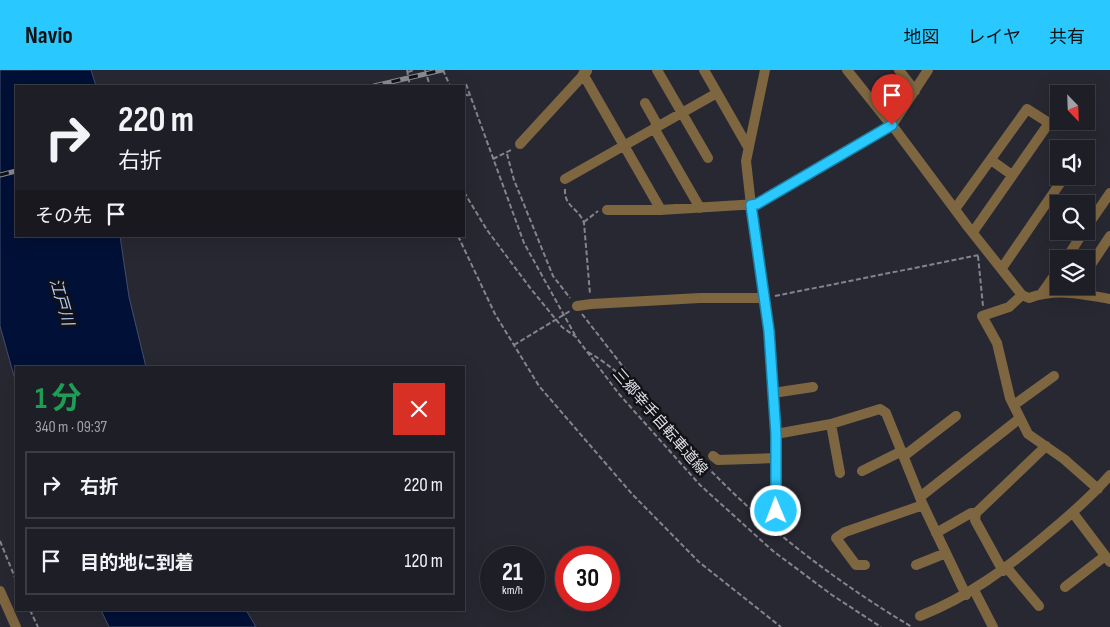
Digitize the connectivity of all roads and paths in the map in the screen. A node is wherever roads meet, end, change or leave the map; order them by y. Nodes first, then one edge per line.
1 (414, 70) edge
2 (425, 70) edge
3 (443, 70) edge
4 (658, 70) edge
5 (704, 70) edge
6 (765, 70) edge
7 (847, 70) edge
8 (899, 70) edge
9 (928, 70) edge
10 (407, 71) edge
11 (585, 72) edge
12 (466, 84) dead end
13 (410, 85) edge
14 (430, 85) edge
15 (450, 85) edge
16 (915, 91) junction
17 (465, 94) edge
18 (717, 94) junction
19 (470, 96) junction
20 (645, 103) dead end
21 (681, 113) junction
22 (892, 125) junction
23 (656, 127) junction
24 (520, 144) dead end
25 (625, 146) junction
26 (748, 147) junction
27 (708, 158) dead end
28 (493, 159) junction
29 (991, 160) junction
30 (1012, 176) junction
31 (565, 179) joint
32 (1060, 185) edge
33 (1110, 193) edge
34 (465, 194) edge
35 (751, 205) junction
36 (700, 208) junction
37 (955, 209) junction
38 (607, 210) joint
39 (661, 210) junction
40 (1095, 215) edge
41 (584, 223) junction
42 (973, 232) junction
43 (1110, 236) edge
44 (458, 237) edge
45 (990, 253) junction
46 (978, 255) junction
47 (1095, 258) edge
48 (1002, 268) junction
49 (1050, 282) edge
50 (1050, 292) edge
51 (1042, 293) junction
52 (1022, 294) junction
53 (1095, 295) edge
54 (765, 298) junction
55 (1110, 299) edge
56 (591, 304) junction
57 (577, 306) junction
58 (567, 312) dead end
59 (563, 315) junction
60 (984, 316) junction
61 (556, 319) junction
62 (576, 337) junction
63 (514, 345) junction
64 (586, 351) junction
65 (1054, 376) dead end
66 (812, 387) dead end
67 (633, 388) junction
68 (773, 392) junction
69 (1014, 405) junction
70 (956, 416) dead end
71 (1019, 419) junction
72 (830, 424) junction
73 (776, 434) junction
74 (1046, 446) junction
75 (903, 453) junction
76 (713, 456) dead end
77 (776, 458) junction
78 (862, 471) dead end
79 (840, 472) dead end
80 (1110, 475) edge
81 (1098, 489) junction
82 (922, 501) junction
83 (776, 511) dead end
84 (976, 513) junction
85 (1073, 513) junction
86 (936, 533) junction
87 (0, 541) edge
88 (946, 553) junction
89 (1107, 559) edge
90 (865, 565) dead end
91 (916, 565) dead end
92 (1005, 570) junction
93 (15, 578) edge
94 (1064, 587) dead end
95 (0, 591) edge
96 (970, 592) junction
97 (1039, 606) dead end
98 (30, 611) edge
99 (920, 616) dead end
100 (16, 627) edge
101 (38, 627) edge
102 (780, 627) edge
103 (881, 627) edge
104 (912, 627) edge
105 (993, 627) edge

1 - 10 path
2 - 14 path
3 - 15 path
4 - 21 street
5 - 18 street
6 - 26 street
7 - 22 street
8 - 16 street
9 - 16 street
10 - 13 path
11 - 24 street
11 - 25 street
12 - 19 path
16 - 22 street
17 - 19 path
18 - 21 street
18 - 26 street
19 - 28 path
20 - 23 street
21 - 23 street
21 - 27 street
22 - 35 street
22 - 37 street
23 - 25 street
23 - 36 street
25 - 31 street
25 - 39 street
26 - 35 street
28 - 57 path
28 - 59 path
29 - 30 street
29 - 30 street
29 - 37 street
30 - 42 street
31 - 41 path
32 - 48 street
33 - 40 street
34 - 61 path, 三郷幸手自転車道線
35 - 36 street
35 - 54 street
36 - 39 street
37 - 42 street
38 - 39 street
38 - 41 path
41 - 56 path
42 - 45 street
43 - 47 street
44 - 63 path
45 - 46 path
45 - 48 street
46 - 54 path
46 - 60 path
48 - 52 street
49 - 51 street
50 - 51 street
51 - 52 street
52 - 60 street
53 - 55 street
54 - 56 street
54 - 68 street
56 - 57 street
57 - 67 path
58 - 59 path
59 - 61 path
59 - 62 path
60 - 69 street
61 - 62 path, 三郷幸手自転車道線
61 - 63 path
62 - 64 path, 三郷幸手自転車道線
63 - 102 path
64 - 67 path
64 - 103 path, 三郷幸手自転車道線
65 - 69 street
66 - 68 street
67 - 104 path
68 - 73 street
69 - 71 street
70 - 75 street
71 - 74 street
71 - 82 street
72 - 73 street
72 - 75 street
72 - 79 street
73 - 77 street
74 - 81 street
74 - 84 street
75 - 78 street
75 - 82 street
76 - 77 street
77 - 83 street
80 - 81 street
81 - 85 street
82 - 86 street
82 - 90 street
84 - 86 street
84 - 92 street
85 - 89 street
85 - 92 street
86 - 88 street
87 - 93 path
88 - 91 street
88 - 96 street
89 - 94 street
92 - 96 street
92 - 97 street
95 - 100 street
96 - 99 street
96 - 105 street
98 - 101 path

